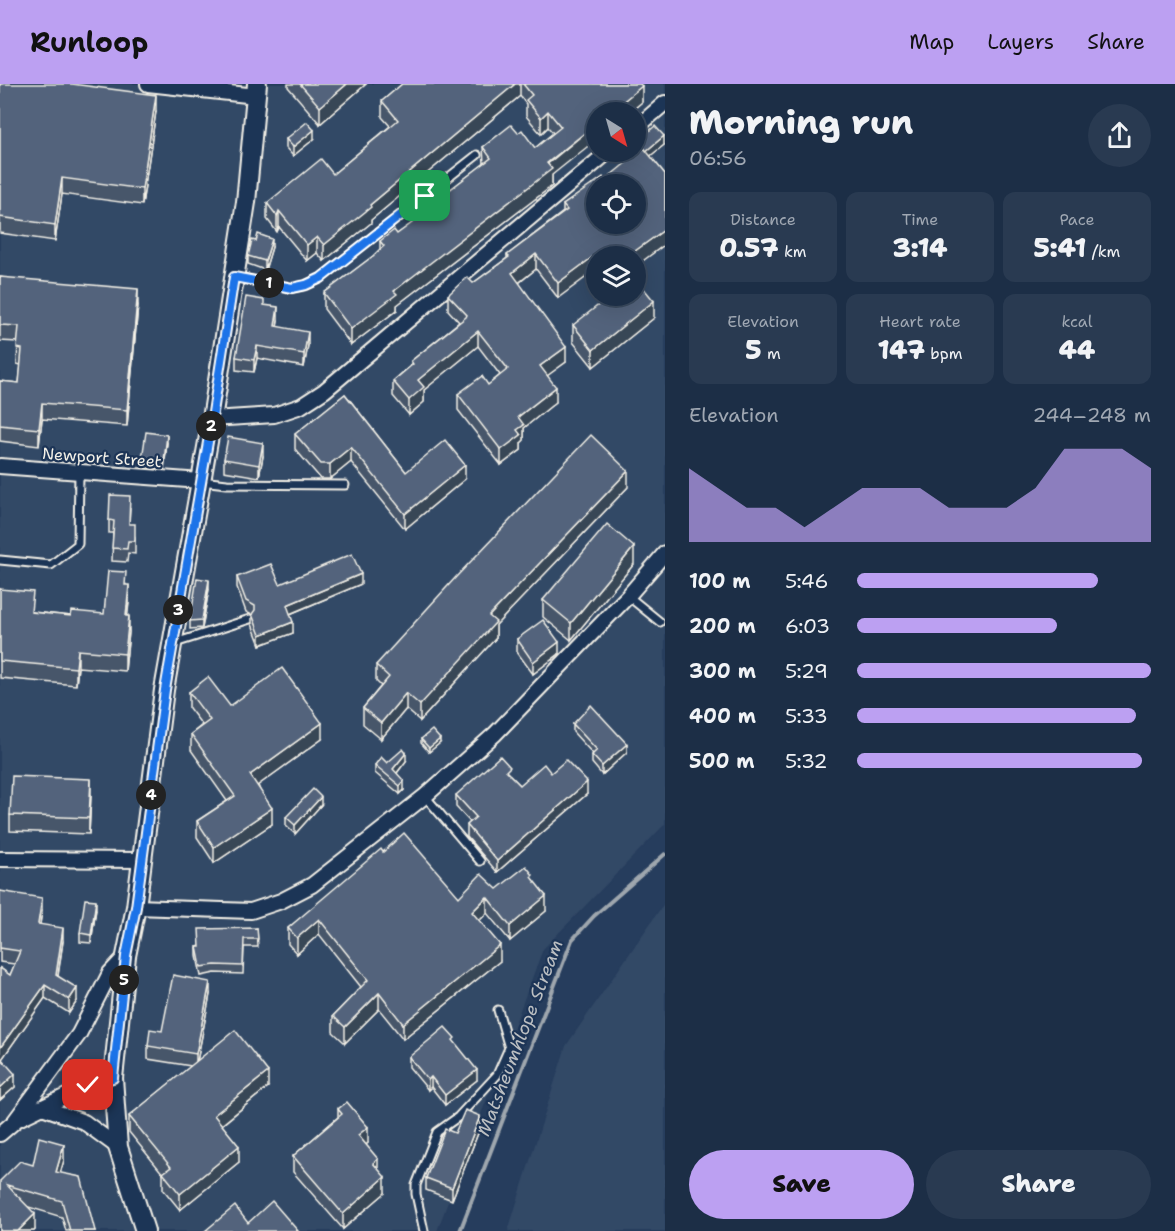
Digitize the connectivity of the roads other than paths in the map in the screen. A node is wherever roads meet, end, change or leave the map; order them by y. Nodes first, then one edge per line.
1 (148, 84) edge
2 (257, 90) edge
3 (665, 103) edge
4 (646, 119) edge
5 (477, 154) dead end
6 (596, 162) edge
7 (234, 277) junction
8 (212, 419) junction
9 (0, 466) edge
10 (79, 472) junction
11 (201, 481) junction
12 (345, 485) dead end
13 (665, 553) edge
14 (0, 560) edge
15 (628, 596) junction
16 (250, 619) edge
17 (660, 622) dead end
18 (172, 644) junction
19 (425, 796) junction
20 (0, 859) edge
21 (142, 860) junction
22 (480, 861) dead end
23 (136, 907) junction
24 (126, 956) junction
25 (498, 1010) dead end
26 (113, 1078) junction
27 (42, 1107) junction
28 (14, 1122) junction
29 (0, 1134) edge
30 (118, 1148) junction
31 (145, 1231) edge
32 (424, 1231) edge

1 - 2 street
2 - 7 street
3 - 4 street
5 - 7 lane
6 - 8 street
7 - 8 street
8 - 11 street
9 - 10 street, Newport Street
10 - 11 street, Newport Street
10 - 14 lane
11 - 12 lane
11 - 18 street
13 - 15 street
15 - 17 lane
15 - 19 street
16 - 18 lane
18 - 21 street
19 - 22 lane
19 - 23 street
20 - 21 street
21 - 23 street
23 - 24 street
24 - 26 street
24 - 28 street
25 - 32 lane
26 - 27 street
26 - 30 street
27 - 28 street
27 - 30 street
28 - 29 street
30 - 31 street

